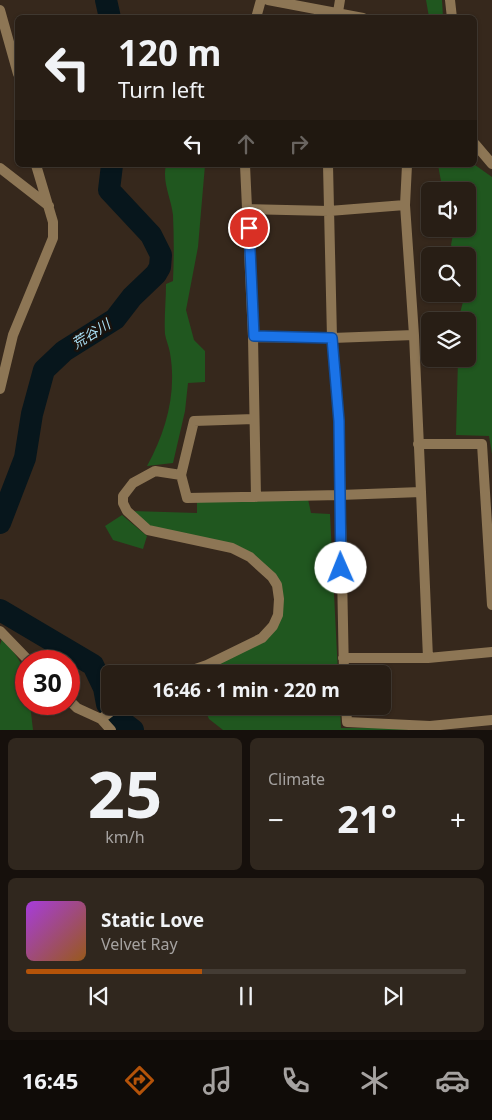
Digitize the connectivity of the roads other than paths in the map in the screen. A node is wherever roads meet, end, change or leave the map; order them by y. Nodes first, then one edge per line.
1 (260, 0) edge
2 (268, 0) edge
3 (340, 0) edge
4 (450, 0) edge
5 (0, 10) edge
6 (257, 15) edge
7 (337, 15) edge
8 (452, 15) edge
9 (15, 63) edge
10 (477, 146) edge
11 (492, 164) edge
12 (37, 167) edge
13 (246, 167) edge
14 (328, 167) edge
15 (407, 167) edge
16 (0, 168) edge
17 (405, 205) junction
18 (49, 207) junction
19 (248, 209) junction
20 (329, 211) junction
21 (414, 335) junction
22 (254, 336) junction
23 (332, 338) junction
24 (0, 389) edge
25 (254, 419) junction
26 (418, 444) junction
27 (181, 475) junction
28 (421, 492) junction
29 (340, 495) junction
30 (256, 497) junction
31 (492, 605) edge
32 (0, 631) edge
33 (18, 650) edge
34 (492, 652) edge
35 (343, 658) junction
36 (428, 658) junction
37 (207, 665) edge
38 (343, 665) edge
39 (80, 709) edge
40 (106, 715) edge
41 (347, 715) edge
42 (101, 719) junction
43 (492, 720) edge
44 (430, 728) edge
45 (111, 730) edge

1 - 6 street
2 - 7 street
3 - 7 street
4 - 8 street
5 - 9 street
10 - 11 street
12 - 18 street
13 - 19 street
14 - 20 street
15 - 17 street
16 - 18 street
17 - 20 street
17 - 21 street
18 - 24 street
19 - 20 street
19 - 22 street
20 - 23 street
21 - 23 street
21 - 26 street
22 - 23 street
22 - 25 street
23 - 29 street
25 - 27 street
25 - 30 street
26 - 28 street
26 - 31 street
27 - 30 street
27 - 37 street
28 - 29 street
28 - 36 street
29 - 30 street
29 - 35 street
32 - 33 street
34 - 36 street
35 - 36 street
35 - 38 street
39 - 42 street
40 - 42 street
41 - 44 street
42 - 45 street
43 - 44 street

